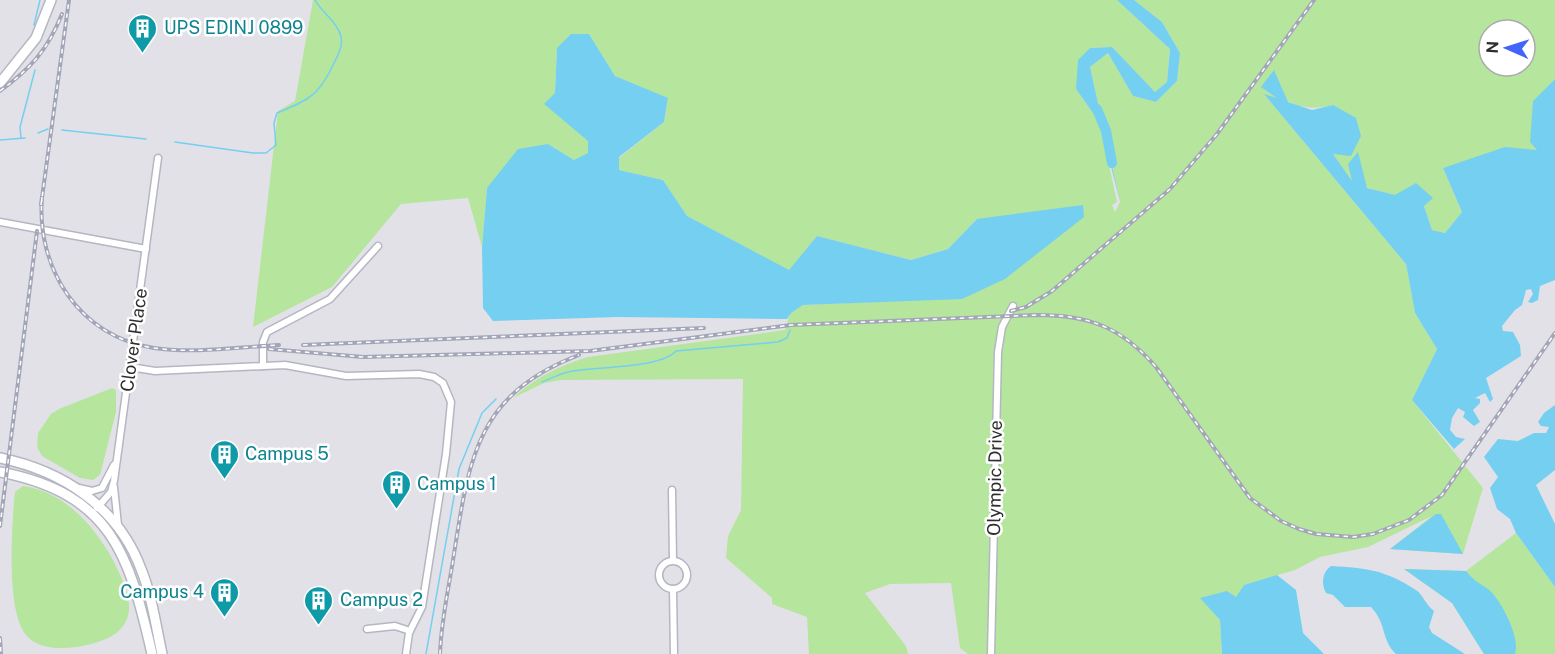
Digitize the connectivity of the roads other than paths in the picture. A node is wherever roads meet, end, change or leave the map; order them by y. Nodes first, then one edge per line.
1 (51, 0) edge
2 (0, 83) edge
3 (158, 158) dead end
4 (0, 222) edge
5 (378, 246) dead end
6 (146, 249) junction
7 (1013, 306) dead end
8 (263, 366) junction
9 (130, 367) junction
10 (119, 444) junction
11 (0, 458) edge
12 (0, 472) edge
13 (115, 477) junction
14 (74, 486) junction
15 (672, 490) dead end
16 (99, 506) junction
17 (91, 514) junction
18 (123, 533) junction
19 (673, 560) junction
20 (673, 589) junction
21 (367, 629) dead end
22 (410, 631) junction
23 (152, 654) edge
24 (162, 654) edge
25 (406, 654) edge
26 (674, 654) edge
27 (991, 654) edge

1 - 2 street
3 - 6 street, Clover Place
4 - 6 street
5 - 8 street
6 - 9 street, Clover Place
7 - 27 street, Olympic Drive
8 - 9 street
8 - 22 street
9 - 10 street, Clover Place
10 - 13 street, Clover Place
10 - 14 street
11 - 14 street
12 - 17 street
13 - 16 street, Clover Place
13 - 18 street
14 - 16 street
15 - 19 street
16 - 17 street, Clover Place
16 - 18 street
17 - 23 street
18 - 24 street
19 - 20 street
19 - 20 street
20 - 26 street
21 - 22 street
22 - 25 street

